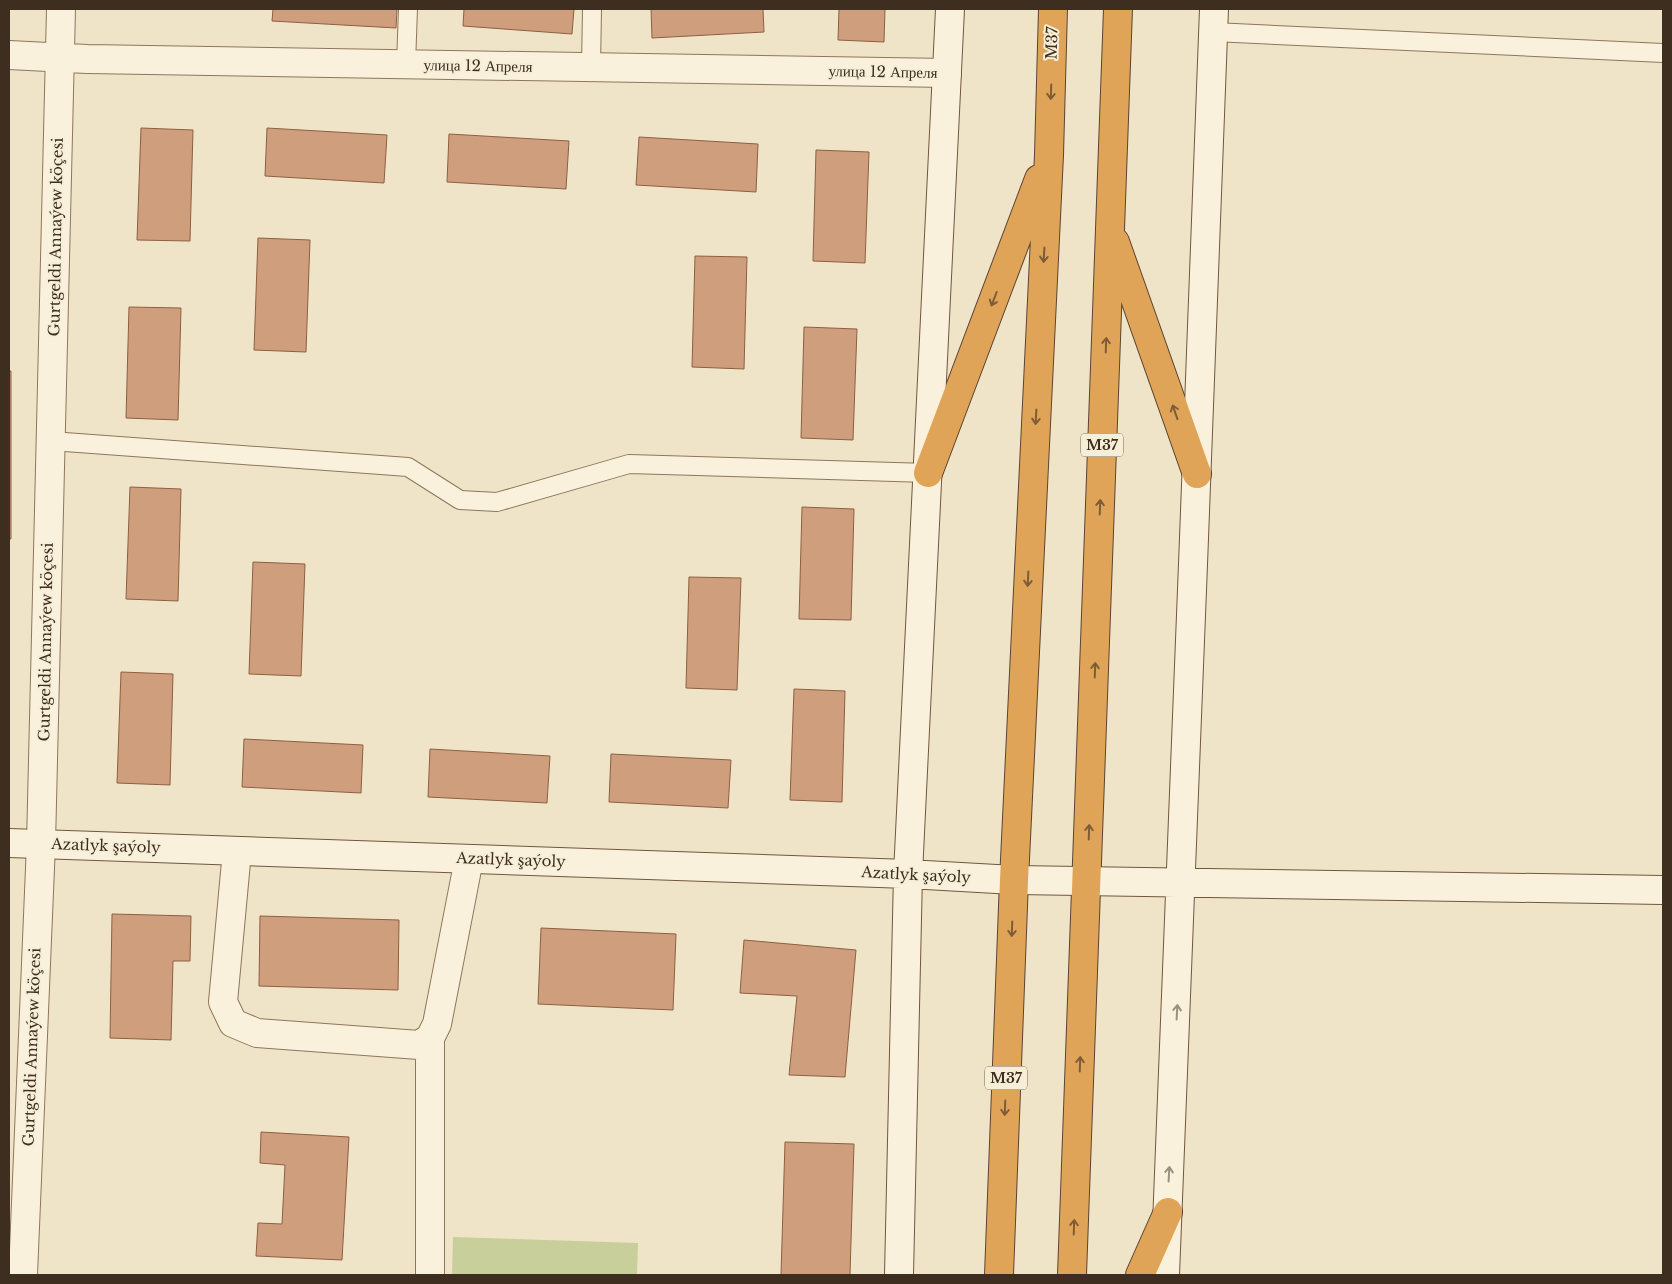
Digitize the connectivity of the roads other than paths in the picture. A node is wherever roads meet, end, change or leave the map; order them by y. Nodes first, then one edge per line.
1 (61, 9) edge
2 (408, 9) edge
3 (592, 9) edge
4 (950, 9) edge
5 (1054, 9) edge
6 (1118, 9) edge
7 (1214, 21) edge
8 (1663, 53) edge
9 (9, 55) edge
10 (60, 57) junction
11 (406, 64) junction
12 (592, 67) junction
13 (947, 74) junction
14 (1049, 155) junction
15 (1110, 228) junction
16 (51, 441) junction
17 (928, 473) junction
18 (1197, 474) junction
19 (9, 843) edge
20 (41, 844) junction
21 (237, 850) junction
22 (469, 859) junction
23 (908, 874) junction
24 (1014, 880) junction
25 (1087, 881) junction
26 (1182, 883) junction
27 (1663, 890) edge
28 (430, 1038) junction
29 (1168, 1212) junction
30 (23, 1275) edge
31 (430, 1275) edge
32 (899, 1275) edge
33 (999, 1275) edge
34 (1072, 1275) edge
35 (1140, 1275) edge
36 (1165, 1275) edge

1 - 10 street, Gurtgeldi Annaýew köçesi
2 - 11 lane
3 - 12 lane
4 - 13 street
5 -> 14 highway, M37 / M37
6 - 15 highway, M37 / M37
7 - 8 lane
7 - 18 street
9 - 10 street, улица 12 Апреля
10 - 11 street, улица 12 Апреля
10 - 16 street, Gurtgeldi Annaýew köçesi
11 - 12 street, улица 12 Апреля
12 - 13 street, улица 12 Апреля
13 - 17 street
14 -> 17 highway
14 -> 24 highway, M37 / M37
18 -> 15 highway
25 -> 15 highway, M37 / M37
16 - 17 lane
16 - 20 street, Gurtgeldi Annaýew köçesi
17 - 23 street
18 - 26 street
19 - 20 street, Azatlyk şaýoly
20 - 21 street, Azatlyk şaýoly
20 - 30 street, Gurtgeldi Annaýew köçesi
21 - 22 street, Azatlyk şaýoly
21 - 28 street
22 - 23 street, Azatlyk şaýoly
22 - 28 street
23 - 24 street, Azatlyk şaýoly
23 - 32 street
24 - 25 street, Azatlyk şaýoly
24 -> 33 highway, M37 / M37
25 - 26 street, Azatlyk şaýoly
34 -> 25 highway, M37 / M37
26 - 27 street, Azatlyk şaýoly
29 -> 26 street
28 - 31 street
29 - 35 highway
29 - 36 street

